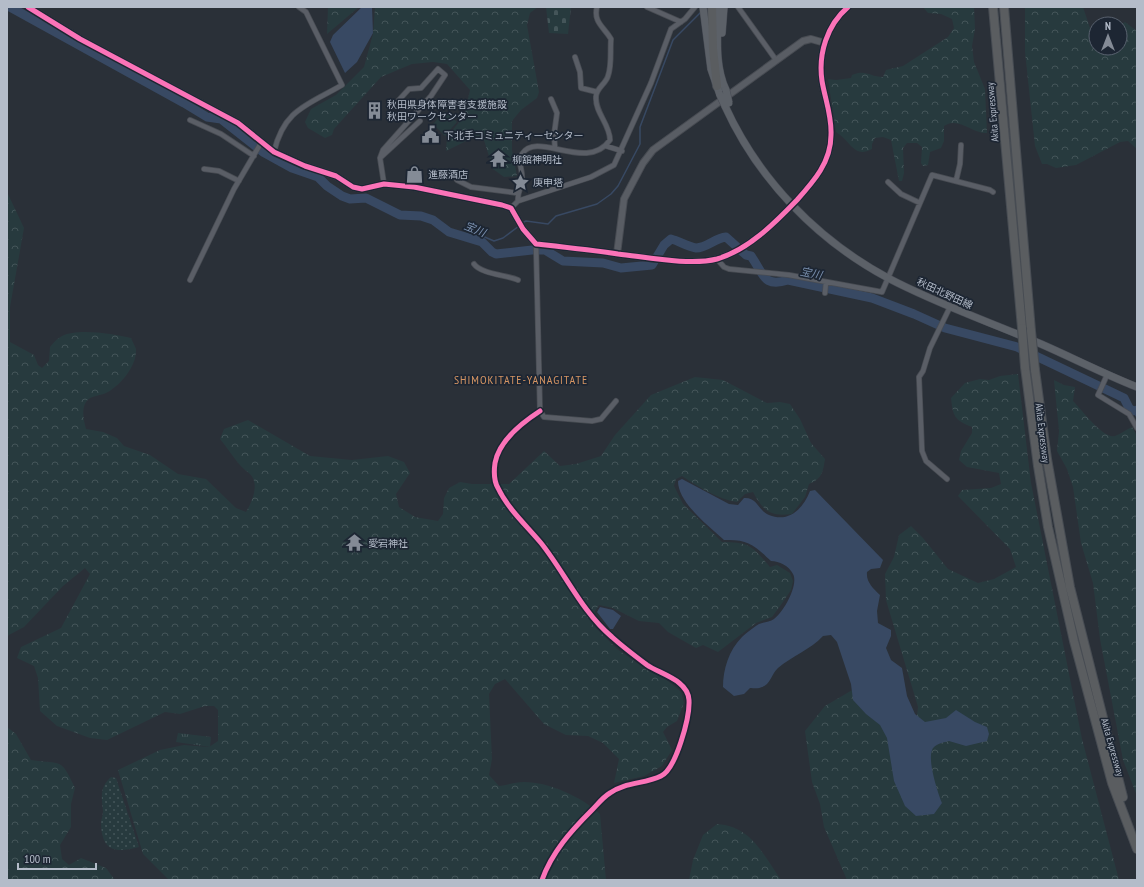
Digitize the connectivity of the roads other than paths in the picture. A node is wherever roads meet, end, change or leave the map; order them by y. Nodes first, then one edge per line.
1 (28, 7) edge
2 (298, 7) edge
3 (597, 7) edge
4 (647, 7) edge
5 (695, 7) edge
6 (703, 7) edge
7 (712, 7) edge
8 (718, 7) edge
9 (738, 7) edge
10 (848, 7) edge
11 (993, 7) edge
12 (1004, 7) edge
13 (724, 11) edge
14 (715, 20) junction
15 (681, 22) junction
16 (825, 43) junction
17 (575, 57) dead end
18 (776, 60) junction
19 (718, 86) junction
20 (597, 92) junction
21 (723, 92) junction
22 (550, 98) dead end
23 (398, 101) dead end
24 (190, 120) dead end
25 (420, 121) dead end
26 (260, 144) junction
27 (961, 145) dead end
28 (606, 146) junction
29 (555, 148) junction
30 (622, 151) junction
31 (274, 152) junction
32 (255, 155) junction
33 (380, 158) junction
34 (204, 169) dead end
35 (457, 180) dead end
36 (239, 181) junction
37 (956, 181) junction
38 (888, 182) dead end
39 (384, 184) junction
40 (993, 192) dead end
41 (517, 193) junction
42 (518, 201) junction
43 (920, 203) junction
44 (792, 204) junction
45 (511, 208) junction
46 (536, 247) junction
47 (617, 254) junction
48 (717, 259) junction
49 (474, 264) dead end
50 (888, 278) junction
51 (190, 280) dead end
52 (518, 280) dead end
53 (826, 282) junction
54 (826, 293) dead end
55 (950, 307) junction
56 (1107, 375) junction
57 (1137, 387) edge
58 (616, 401) dead end
59 (540, 411) junction
60 (1137, 428) edge
61 (946, 479) dead end
62 (1137, 850) edge
63 (542, 880) edge

1 - 26 street
2 - 31 street
3 - 20 street
4 - 15 street
5 - 15 street
6 - 19 main road, 秋田北野田線
7 - 14 highway
8 - 14 main road
9 - 18 street
10 - 16 street
11 - 62 highway, Akita Expressway, bridge
12 - 62 highway, Akita Expressway, bridge
13 - 21 main road
14 - 19 highway
14 - 21 main road
15 - 30 street
16 - 18 street
16 - 44 street
17 - 20 street
18 - 47 street
19 - 21 main road, 秋田北野田線
20 - 28 street
21 - 44 main road, 秋田北野田線, bridge
22 - 29 street
23 - 33 street
24 - 32 street
25 - 33 street
26 - 31 street
26 - 32 street
27 - 37 street
28 - 29 street
28 - 30 street
29 - 41 street
30 - 42 street
31 - 39 street
32 - 36 street
33 - 39 street
34 - 36 street
35 - 41 street
36 - 51 street
37 - 40 street
37 - 43 street
38 - 43 street
39 - 45 street
41 - 42 street
42 - 45 street
43 - 50 street
44 - 48 street
44 - 50 main road, 秋田北野田線
45 - 46 street
46 - 47 street
46 - 59 street
47 - 48 street
48 - 53 street
49 - 52 street
50 - 53 street
50 - 55 main road, 秋田北野田線
53 - 54 street
55 - 56 main road, 秋田北野田線
55 - 61 street
56 - 57 main road, 秋田北野田線
56 - 60 street
58 - 59 street
59 - 63 street

